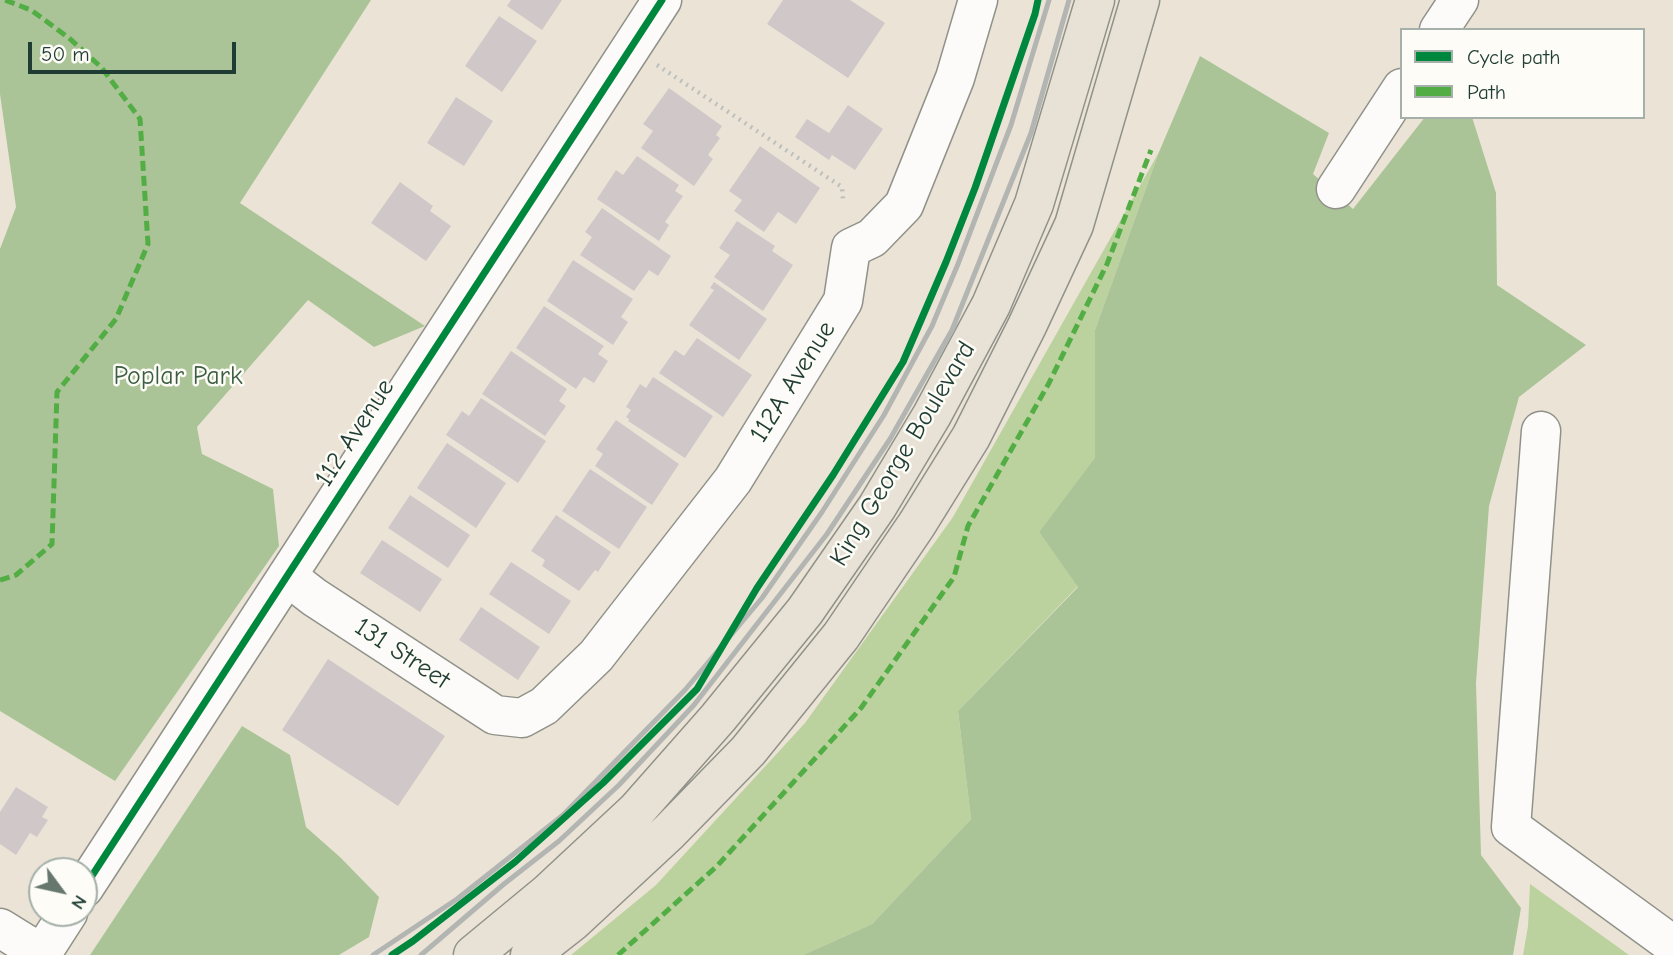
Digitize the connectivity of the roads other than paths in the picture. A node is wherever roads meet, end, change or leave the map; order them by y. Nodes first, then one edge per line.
1 (662, 0) edge
2 (978, 0) edge
3 (1096, 0) edge
4 (1140, 0) edge
5 (1458, 0) edge
6 (1440, 28) edge
7 (1400, 91) edge
8 (1336, 189) dead end
9 (1541, 431) dead end
10 (287, 576) junction
11 (522, 718) joint
12 (98, 866) edge
13 (59, 927) edge
14 (0, 928) edge
15 (1673, 945) edge
16 (41, 955) edge
17 (473, 955) edge
18 (530, 955) edge

1 - 10 street, 112 Avenue
2 - 11 street, 112A Avenue
3 - 17 main road, King George Boulevard
4 - 18 main road, King George Boulevard
5 - 6 street
7 - 8 street
9 - 15 street
10 - 11 street, 131 Street
10 - 12 street, 112 Avenue
13 - 16 street
14 - 16 street

